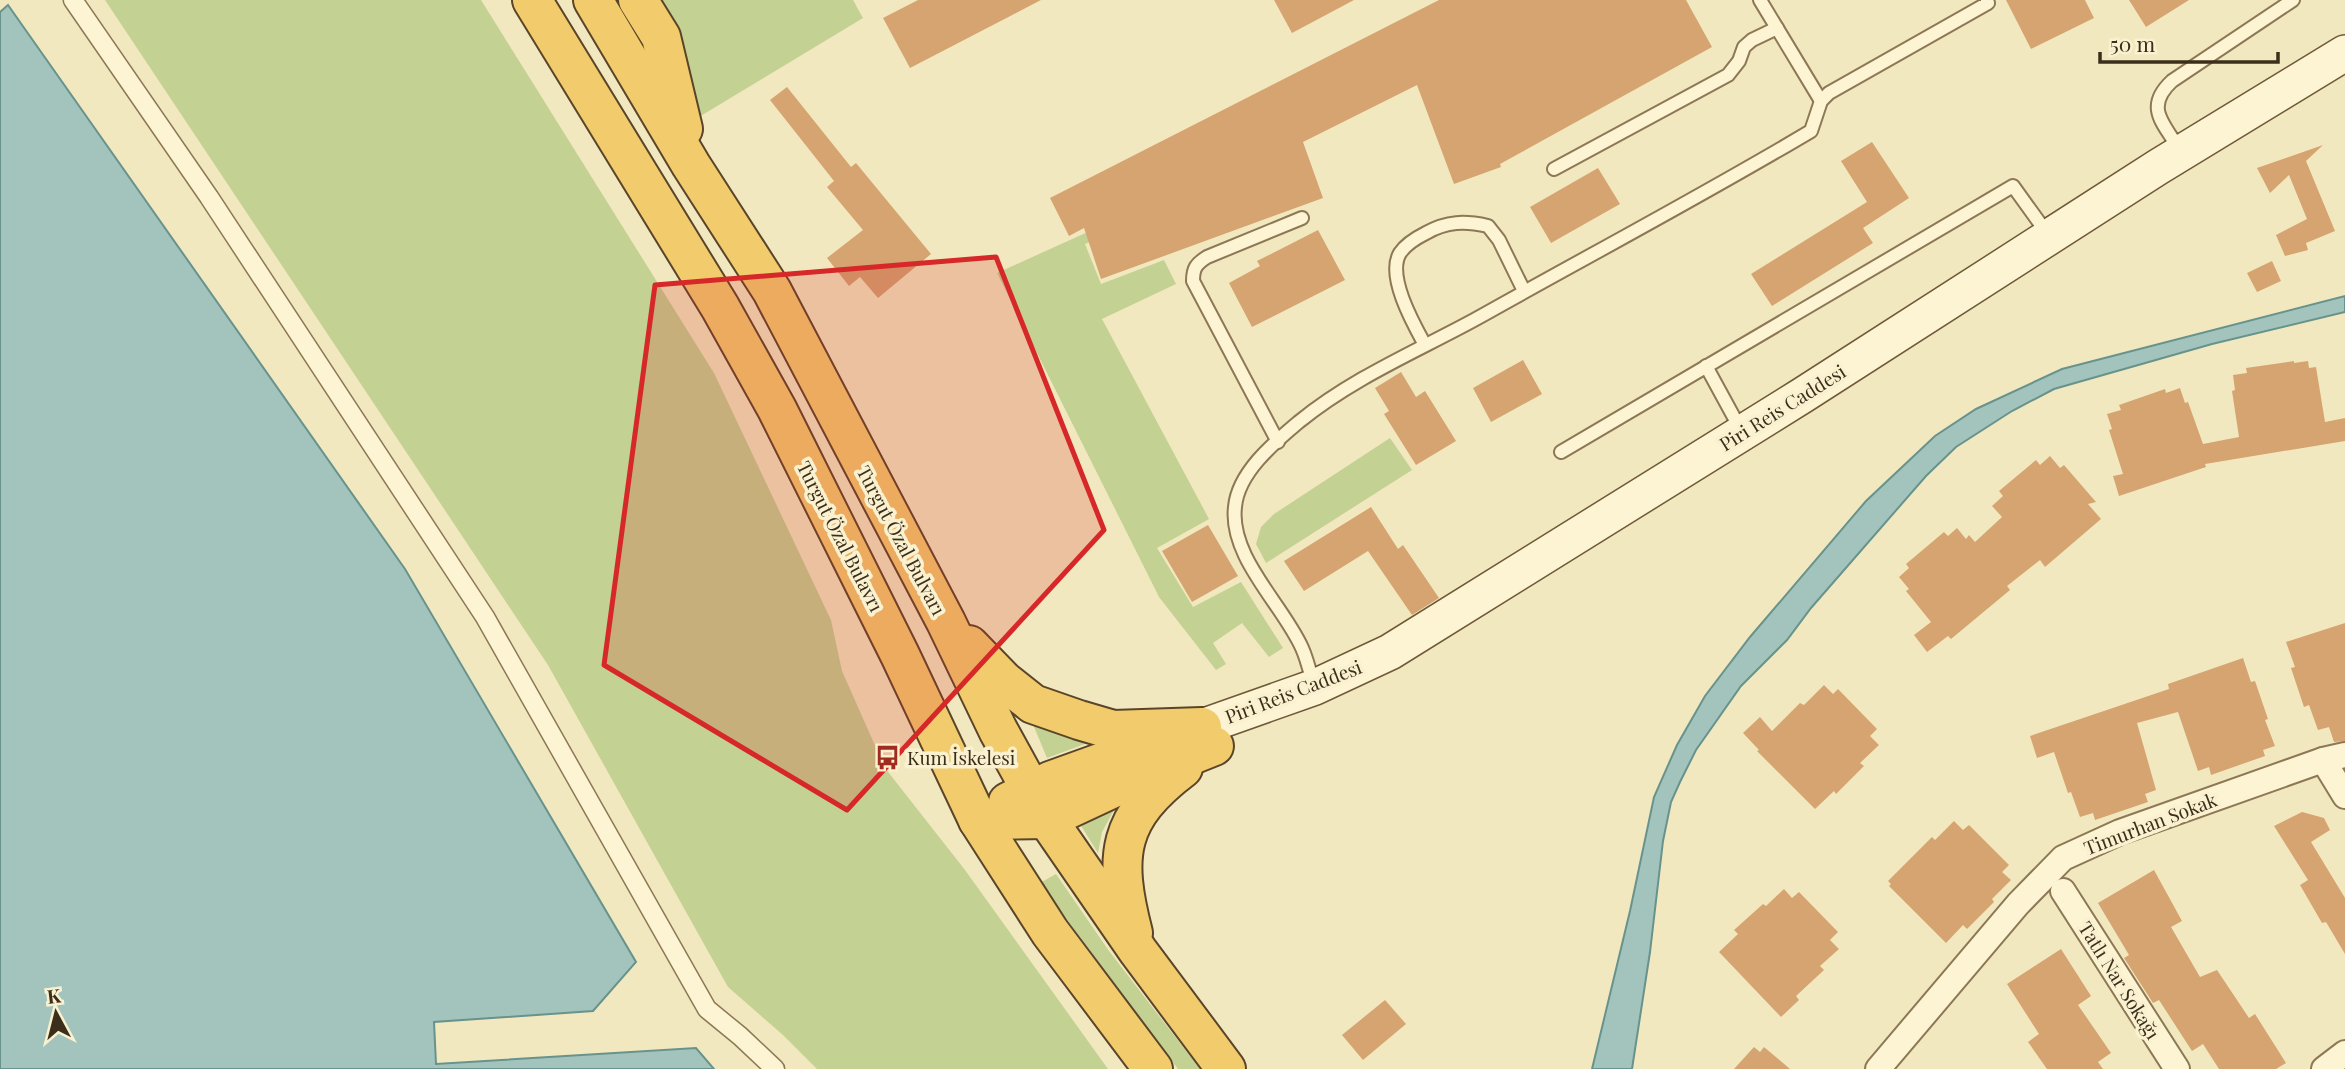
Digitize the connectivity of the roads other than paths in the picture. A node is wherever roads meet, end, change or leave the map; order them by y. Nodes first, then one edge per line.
1 (73, 0) edge
2 (532, 0) edge
3 (593, 0) edge
4 (638, 0) edge
5 (1760, 0) edge
6 (1987, 0) edge
7 (2292, 0) edge
8 (1777, 28) junction
9 (2345, 52) edge
10 (2345, 71) edge
11 (1821, 101) junction
12 (2182, 153) junction
13 (691, 165) junction
14 (1554, 169) dead end
15 (1302, 218) dead end
16 (2049, 237) junction
17 (1524, 291) junction
18 (1425, 345) junction
19 (1706, 366) junction
20 (1743, 432) junction
21 (1278, 442) junction
22 (1561, 452) dead end
23 (946, 622) junction
24 (1315, 687) junction
25 (1208, 736) junction
26 (2334, 758) edge
27 (2345, 796) edge
28 (1038, 805) junction
29 (978, 820) junction
30 (2063, 891) dead end
31 (1138, 951) junction
32 (2345, 1053) edge
33 (775, 1069) edge
34 (1153, 1069) edge
35 (1226, 1069) edge
36 (1878, 1069) edge
37 (2176, 1069) edge
38 (2324, 1069) edge

1 - 33 street
2 - 29 highway, Turgut Özal Bulavrı
3 - 13 highway, Turgut Özal Bulvarı
4 - 13 highway
5 - 8 lane
6 - 11 lane
7 - 12 lane
8 - 11 lane
8 - 14 lane
9 - 12 main road, Piri Reis Caddesi
10 - 25 main road, Piri Reis Caddesi
11 - 17 lane
12 - 16 main road, Piri Reis Caddesi
13 - 23 highway, Turgut Özal Bulvarı
15 - 21 lane
16 - 19 lane
16 - 20 main road, Piri Reis Caddesi
17 - 18 lane
17 - 18 lane
18 - 21 lane
19 - 20 lane
19 - 22 lane
20 - 24 main road, Piri Reis Caddesi
21 - 24 lane
23 - 25 highway
23 - 28 highway, Turgut Özal Bulvarı
24 - 25 main road, Piri Reis Caddesi
25 - 28 highway
25 - 31 highway
26 - 27 street
26 - 36 street, Timurhan Sokak
28 - 29 highway
28 - 31 highway, Turgut Özal Bulvarı
29 - 34 highway, Turgut Özal Bulavrı
30 - 37 street, Tatlı Nar Sokağı
31 - 35 highway, Turgut Özal Bulvarı
32 - 38 street

